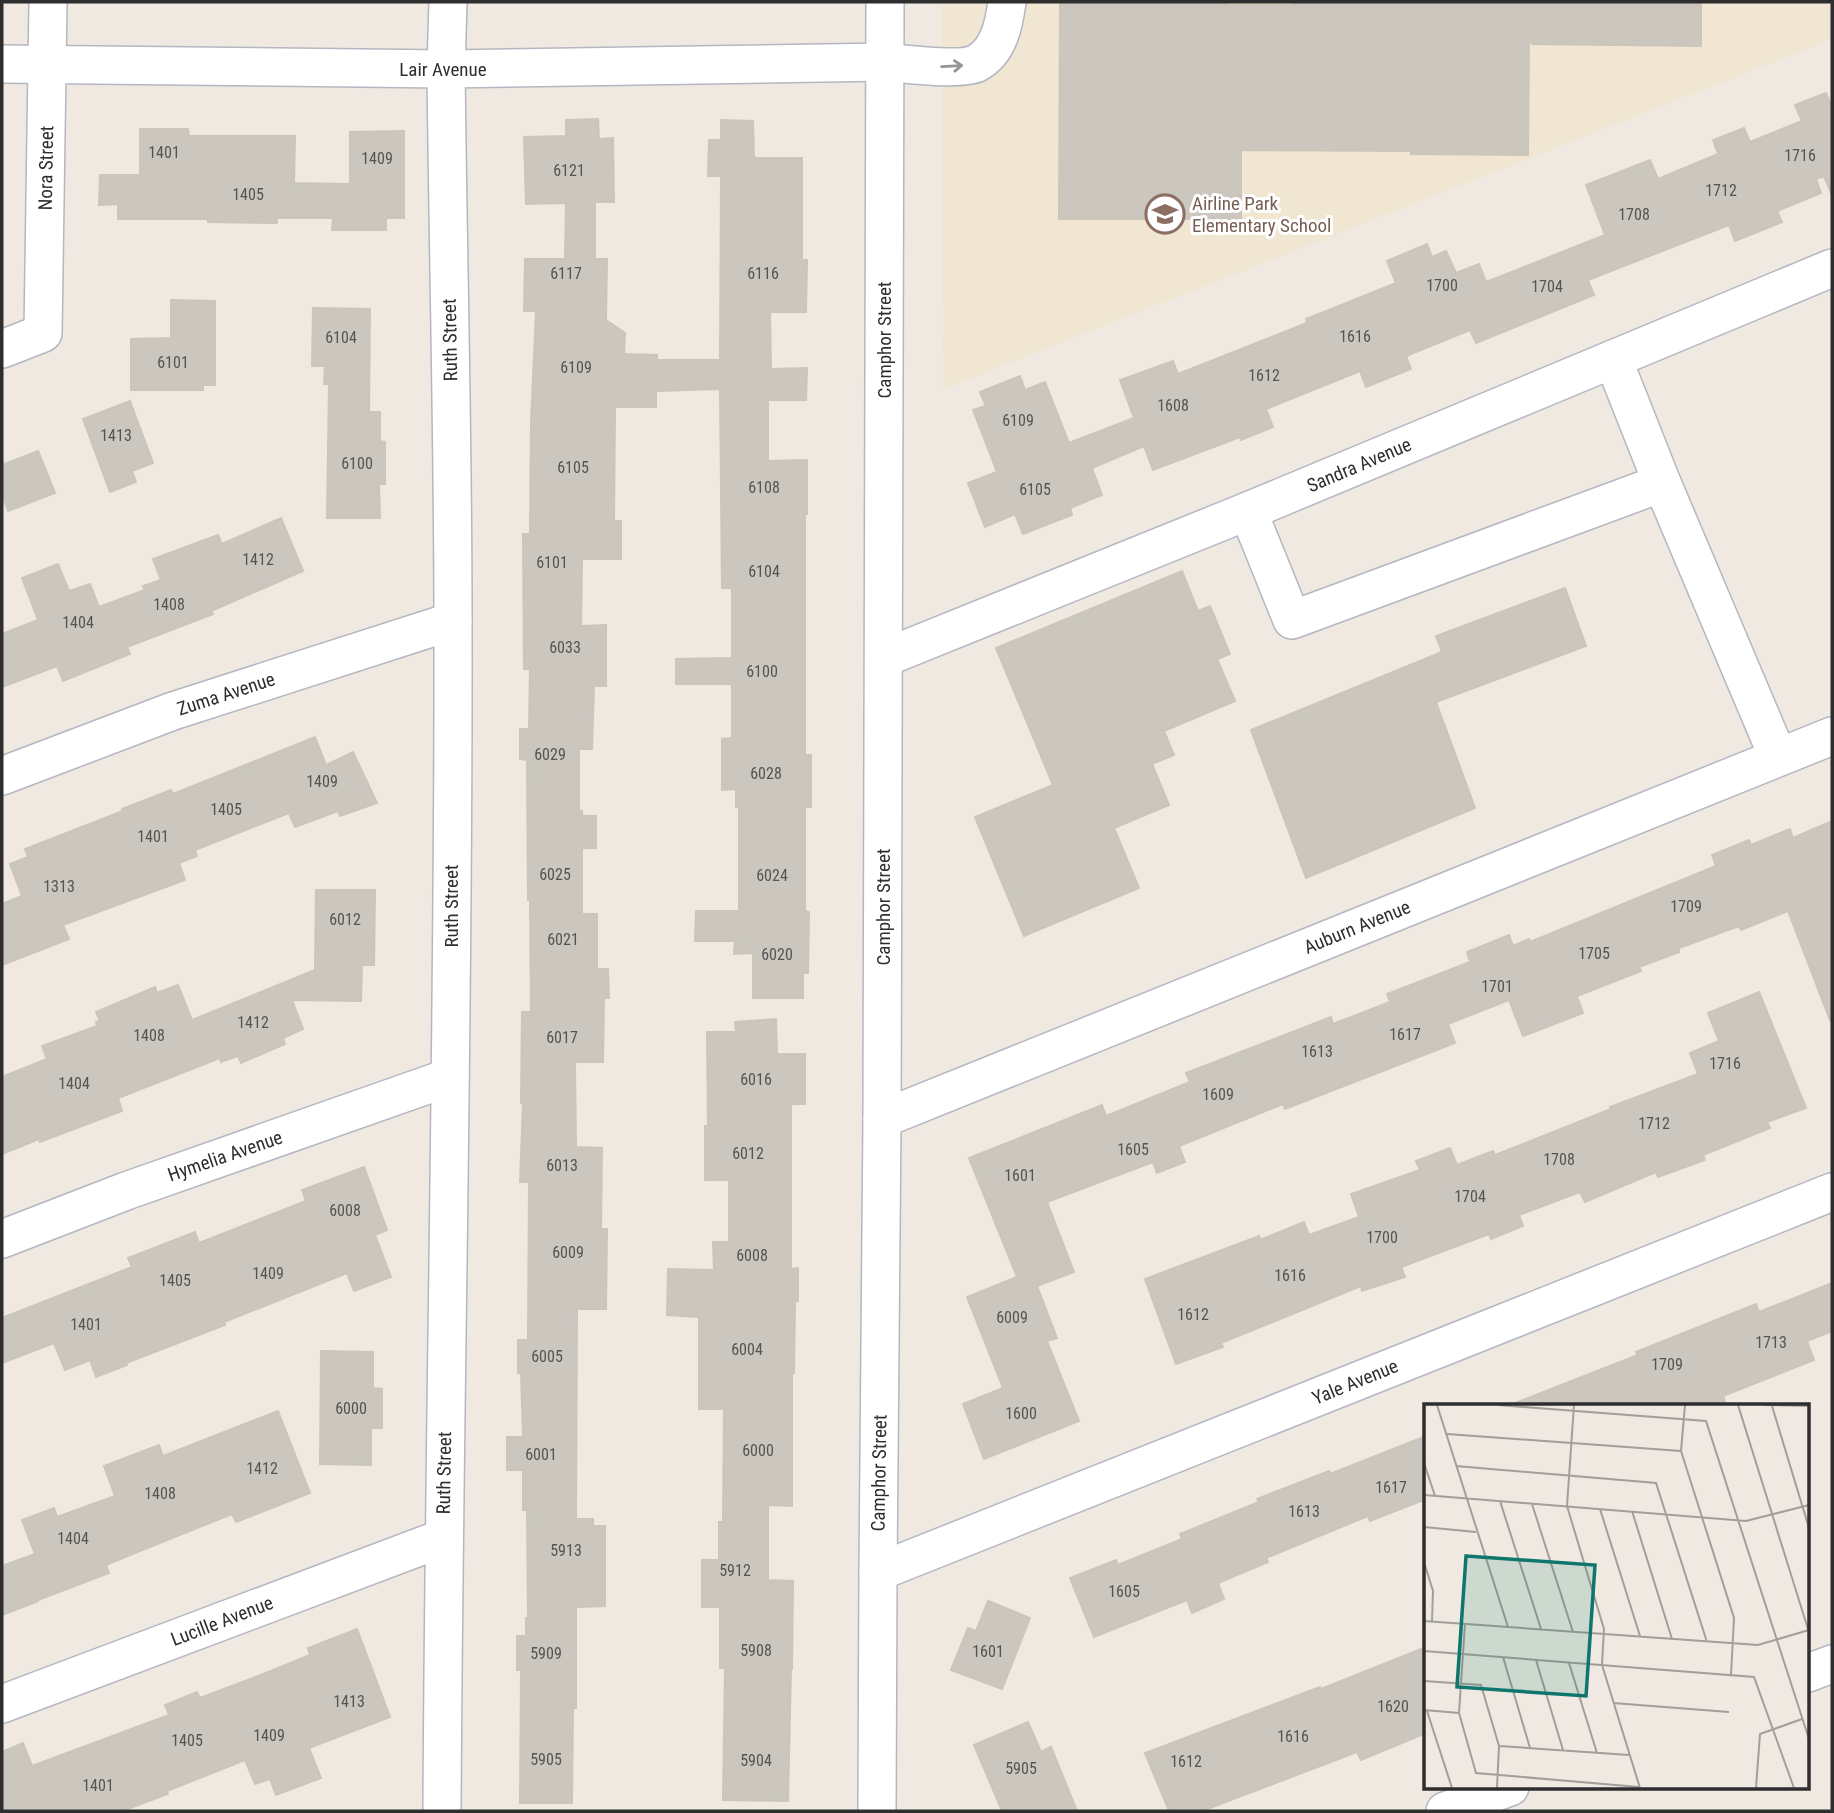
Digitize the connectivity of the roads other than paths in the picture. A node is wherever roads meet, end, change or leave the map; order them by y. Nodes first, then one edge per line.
1 (48, 2) edge
2 (448, 2) edge
3 (885, 2) edge
4 (1007, 2) edge
5 (884, 62) junction
6 (2, 64) edge
7 (47, 65) junction
8 (446, 69) junction
9 (1832, 268) edge
10 (2, 349) edge
11 (1613, 359) junction
12 (1662, 483) junction
13 (1248, 511) junction
14 (453, 621) junction
15 (884, 658) junction
16 (1832, 736) edge
17 (1778, 757) junction
18 (2, 776) edge
19 (450, 1077) junction
20 (882, 1119) junction
21 (1832, 1192) edge
22 (2, 1239) edge
23 (443, 1538) junction
24 (878, 1572) junction
25 (1832, 1664) edge
26 (1810, 1672) edge
27 (2, 1704) edge
28 (1507, 1788) edge
29 (442, 1811) edge
30 (877, 1811) edge
31 (1445, 1811) edge

1 - 7 street, Nora Street
2 - 8 street, Ruth Street
3 - 5 street, Camphor Street
5 -> 4 street, Lair Avenue
5 - 8 street, Lair Avenue
5 - 15 street, Camphor Street
6 - 7 street, Lair Avenue
7 - 8 street, Lair Avenue
7 - 10 street, Nora Street
8 - 14 street, Ruth Street
9 - 11 street, Sandra Avenue
11 - 12 street
11 - 13 street, Sandra Avenue
12 - 13 street
12 - 17 street
13 - 15 street, Sandra Avenue
14 - 18 street, Zuma Avenue
14 - 19 street, Ruth Street
15 - 20 street, Camphor Street
16 - 17 street, Auburn Avenue
17 - 20 street, Auburn Avenue
19 - 22 street, Hymelia Avenue
19 - 23 street, Ruth Street
20 - 24 street, Camphor Street
21 - 24 street, Yale Avenue
23 - 27 street, Lucille Avenue
23 - 29 street, Ruth Street
24 - 30 street, Camphor Street
25 - 26 street
28 - 31 street

